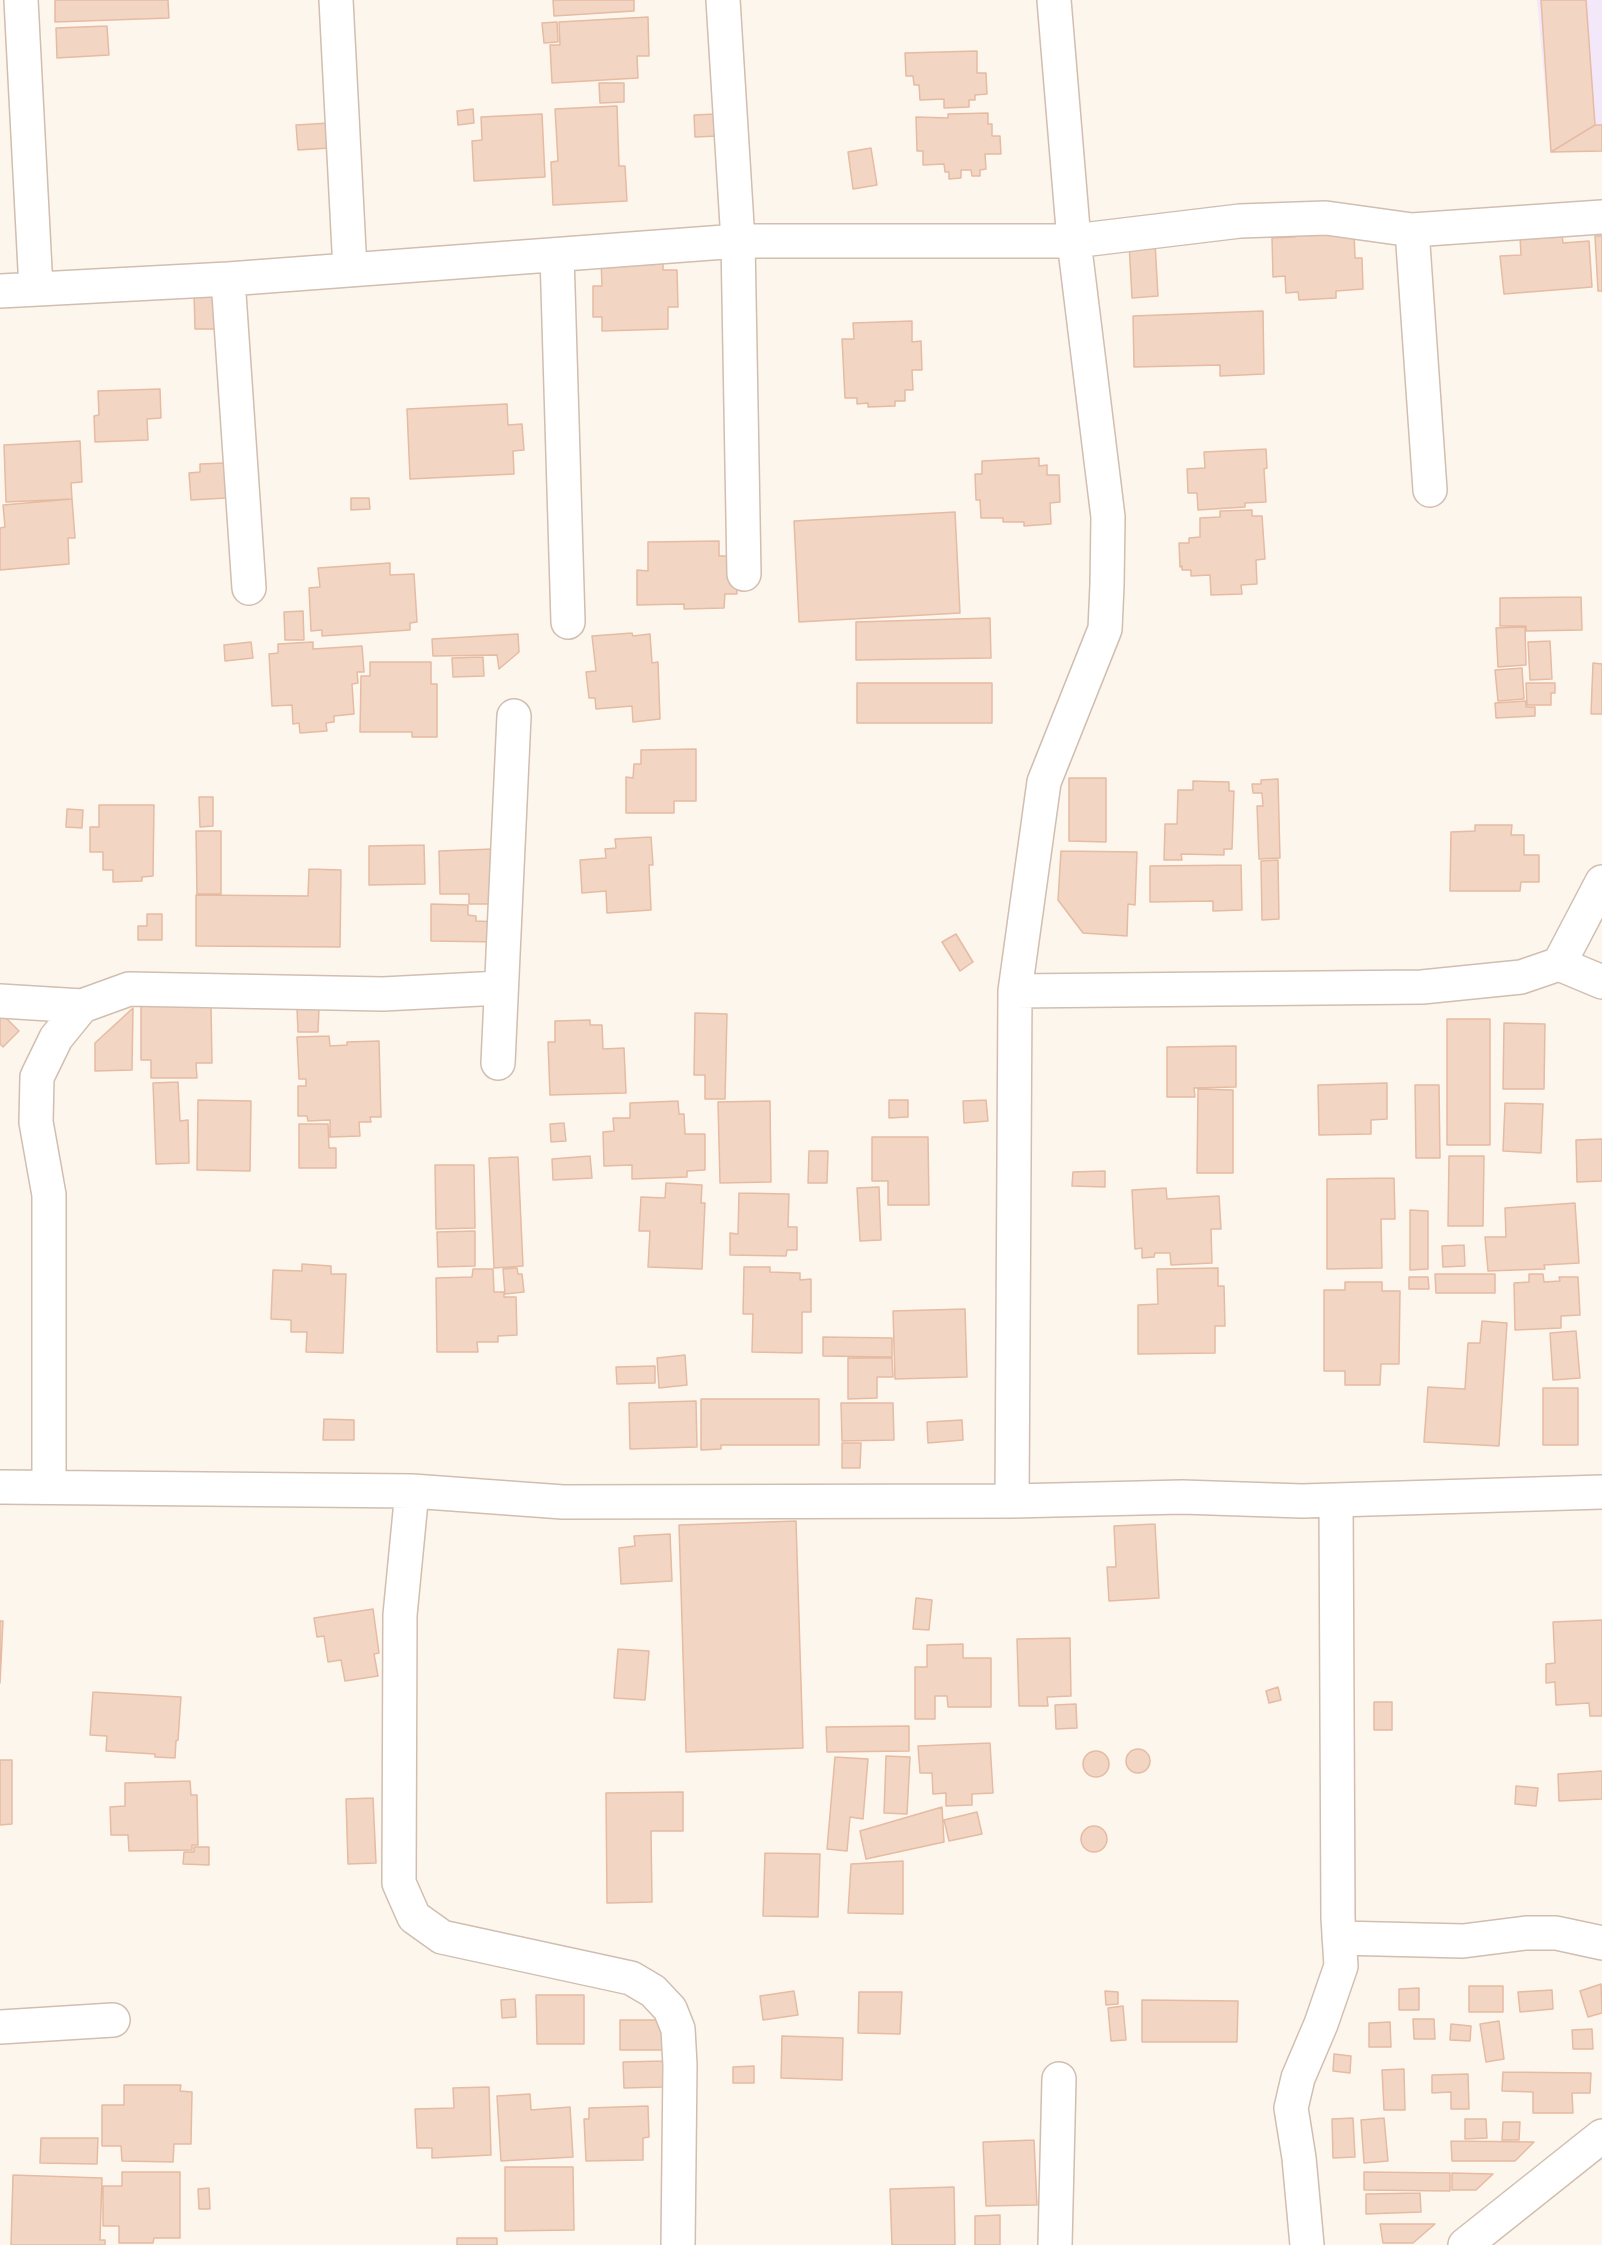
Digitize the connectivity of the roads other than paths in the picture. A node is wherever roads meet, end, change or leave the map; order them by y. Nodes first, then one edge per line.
1 (21, 0) edge
2 (336, 0) edge
3 (723, 0) edge
4 (1054, 0) edge
5 (1602, 217) edge
6 (1412, 230) junction
7 (738, 241) junction
8 (1074, 241) junction
9 (557, 255) junction
10 (350, 270) junction
11 (228, 279) junction
12 (36, 289) junction
13 (0, 291) edge
14 (1431, 490) dead end
15 (744, 574) dead end
16 (249, 588) dead end
17 (568, 622) dead end
18 (514, 716) dead end
19 (1602, 882) edge
20 (1559, 964) junction
21 (1602, 982) edge
22 (501, 988) junction
23 (1015, 991) junction
24 (0, 1001) edge
25 (82, 1006) junction
26 (498, 1063) dead end
27 (0, 1487) edge
28 (49, 1487) junction
29 (412, 1491) junction
30 (1602, 1492) edge
31 (1336, 1500) junction
32 (1012, 1501) junction
33 (1339, 1938) junction
34 (1602, 1943) edge
35 (113, 2020) dead end
36 (0, 2027) edge
37 (1059, 2079) dead end
38 (1602, 2136) edge
39 (678, 2245) edge
40 (1055, 2245) edge
41 (1307, 2245) edge
42 (1465, 2245) edge

1 - 12 street
2 - 10 street
3 - 7 street
4 - 8 street
5 - 6 street
6 - 8 street
6 - 14 street
7 - 8 street
7 - 9 street
7 - 15 street
8 - 23 street
9 - 10 street
9 - 17 street
10 - 11 street
11 - 12 street
11 - 16 street
12 - 13 street
18 - 22 street
19 - 20 street
20 - 21 street
20 - 23 street
22 - 25 street
22 - 26 street
23 - 32 street
24 - 25 street
25 - 28 street
27 - 28 street
28 - 29 street
29 - 32 street
29 - 39 street
30 - 31 street
31 - 32 street
31 - 33 street
33 - 34 street
33 - 41 street
35 - 36 street
37 - 40 street
38 - 42 street

